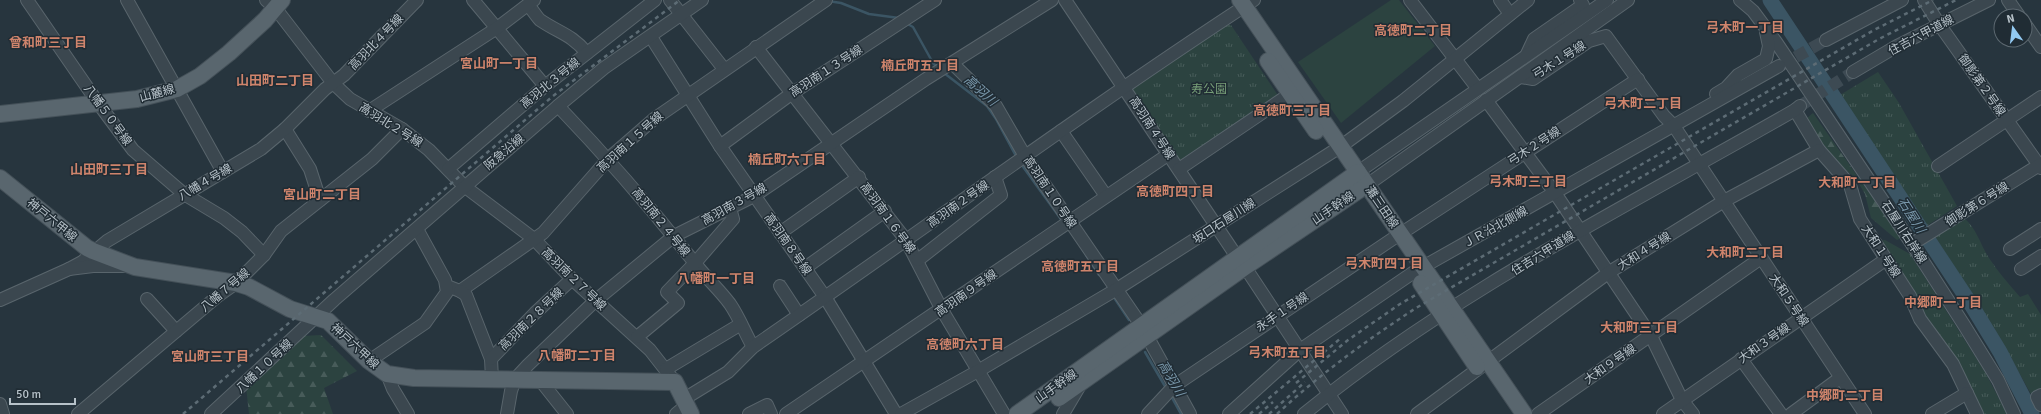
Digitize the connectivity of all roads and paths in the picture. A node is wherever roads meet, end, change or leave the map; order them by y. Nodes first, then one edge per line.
1 (27, 0) edge
2 (127, 0) edge
3 (417, 0) edge
4 (473, 0) edge
5 (655, 0) edge
6 (670, 0) edge
7 (702, 0) edge
8 (935, 0) edge
9 (1052, 0) edge
10 (1065, 0) edge
11 (1410, 0) edge
12 (1500, 0) edge
13 (1528, 0) edge
14 (1607, 0) edge
15 (1628, 0) edge
16 (1740, 0) edge
17 (1902, 0) edge
18 (1924, 0) edge
19 (1989, 0) edge
20 (531, 2) edge
21 (1582, 2) edge
22 (275, 3) edge
23 (821, 3) edge
24 (1240, 4) edge
25 (681, 14) junction
26 (1510, 14) junction
27 (1939, 24) junction
28 (1765, 27) junction
29 (497, 28) junction
30 (2033, 36) edge
31 (651, 37) junction
32 (1826, 40) tunnel mouth
33 (756, 47) junction
34 (2041, 47) edge
35 (587, 53) junction
36 (1527, 56) junction
37 (1455, 59) junction
38 (953, 64) junction
39 (1779, 66) tunnel mouth
40 (724, 69) junction
41 (1854, 72) tunnel mouth
42 (1521, 77) junction
43 (1638, 79) junction
44 (333, 83) junction
45 (545, 86) junction
46 (1124, 86) junction
47 (177, 89) junction
48 (1478, 89) junction
49 (687, 94) junction
50 (792, 94) junction
51 (1290, 94) junction
52 (2041, 96) edge
53 (1486, 100) junction
54 (98, 103) junction
55 (558, 106) junction
56 (1797, 108) joint
57 (369, 112) junction
58 (0, 114) edge
59 (2007, 120) junction
60 (1674, 126) junction
61 (285, 129) junction
62 (402, 130) junction
63 (1061, 131) junction
64 (830, 142) junction
65 (720, 146) junction
66 (1335, 149) junction
67 (1819, 150) junction
68 (1524, 153) junction
69 (1169, 154) junction
70 (609, 158) junction
71 (1021, 159) junction
72 (1699, 165) junction
73 (1938, 166) dead end
74 (2040, 166) edge
75 (448, 169) junction
76 (1179, 169) junction
77 (223, 172) junction
78 (859, 177) junction
79 (0, 178) edge
80 (995, 178) junction
81 (1358, 181) junction
82 (464, 186) junction
83 (1555, 193) junction
84 (184, 194) junction
85 (754, 196) junction
86 (1106, 196) junction
87 (320, 200) junction
88 (1724, 201) junction
89 (730, 208) junction
90 (885, 211) junction
91 (1066, 223) junction
92 (1216, 226) junction
93 (417, 229) junction
94 (2041, 229) edge
95 (1580, 230) junction
96 (780, 233) junction
97 (674, 236) junction
98 (1396, 237) junction
99 (534, 239) junction
100 (906, 240) junction
101 (1917, 241) junction
102 (2010, 249) dead end
103 (93, 251) junction
104 (264, 256) junction
105 (2041, 256) edge
106 (1761, 258) junction
107 (918, 260) junction
108 (1886, 260) junction
109 (1241, 262) junction
110 (695, 264) junction
111 (135, 267) junction
112 (805, 268) junction
113 (2021, 268) dead end
114 (69, 269) junction
115 (1418, 270) junction
116 (1608, 273) junction
117 (572, 279) junction
118 (236, 283) junction
119 (447, 286) junction
120 (780, 286) dead end
121 (1117, 289) junction
122 (460, 291) junction
123 (825, 297) junction
124 (147, 298) dead end
125 (0, 300) edge
126 (595, 300) junction
127 (942, 310) junction
128 (1447, 312) junction
129 (799, 315) junction
130 (1277, 316) junction
131 (316, 317) junction
132 (1801, 318) junction
133 (741, 324) junction
134 (176, 331) junction
135 (1144, 331) junction
136 (1651, 336) junction
137 (637, 338) junction
138 (753, 347) junction
139 (1300, 350) junction
140 (491, 358) junction
141 (1741, 359) junction
142 (369, 361) junction
143 (864, 361) junction
144 (1483, 366) junction
145 (666, 369) junction
146 (978, 372) junction
147 (387, 374) junction
148 (1840, 378) junction
149 (492, 379) junction
150 (515, 379) junction
151 (540, 380) junction
152 (1082, 381) junction
153 (675, 382) junction
154 (1172, 389) junction
155 (1967, 393) junction
156 (1328, 394) junction
157 (1682, 400) junction
158 (0, 404) edge
159 (684, 408) edge
160 (1001, 409) edge
161 (769, 410) edge
162 (1419, 413) edge
163 (3, 414) edge
164 (78, 414) edge
165 (211, 414) edge
166 (408, 414) edge
167 (507, 414) edge
168 (567, 414) edge
169 (749, 414) edge
170 (786, 414) edge
171 (896, 414) edge
172 (901, 414) edge
173 (1017, 414) edge
174 (1035, 414) edge
175 (1063, 414) edge
176 (1148, 414) edge
177 (1190, 414) edge
178 (1230, 414) edge
179 (1304, 414) edge
180 (1342, 414) edge
181 (1511, 414) edge
182 (1524, 414) edge
183 (1538, 414) edge
184 (1663, 414) edge
185 (1693, 414) edge
186 (1782, 414) edge
187 (1791, 414) edge
188 (1865, 414) edge
189 (1932, 414) edge
190 (1977, 414) edge
191 (2014, 414) edge

1 - 54 street, 八幡５０号線
2 - 47 street
3 - 44 street, 高羽北４号線
4 - 29 street
5 - 35 street, 高羽北３号線
6 - 25 street
7 - 25 street, 阪急沿線
8 - 50 street, 高羽南１３号線
9 - 38 street, 高羽南３号線
10 - 46 street, 高羽南４号線
11 - 37 street
12 - 26 street
13 - 26 street, 坂口石屋川線
14 - 36 street, 山手幹線
15 - 42 street, 山手幹線
16 - 28 street, 石屋川右岸線
17 - 32 street
18 - 27 street, 御影第２号線
19 - 27 street, 住吉六甲道線
20 - 29 street
20 - 35 street
21 - 36 street
22 - 44 street, 高羽北２号線
22 - 47 main road, 山麓線
23 - 33 street, 高羽南１５号線
24 - 46 street, 高羽南２号線
24 - 51 main road, 灘三田線
24 - 66 main road, 灘三田線
25 - 31 street, 阪急沿線
25 - 40 street
26 - 37 street, 坂口石屋川線
27 - 41 street, 住吉六甲道線
27 - 59 street, 御影第２号線
28 - 60 street
28 - 101 street, 石屋川右岸線
29 - 45 street
29 - 57 street
30 - 34 street
31 - 49 street, 高羽南８号線
31 - 55 street, 阪急沿線
33 - 40 street, 高羽南１５号線
33 - 50 street, 高羽南１６号線
35 - 45 street, 高羽北３号線
36 - 48 street, 山手幹線
37 - 48 street
37 - 66 street, 坂口石屋川線
38 - 64 street, 高羽南３号線
38 - 71 street, 高羽南１０号線
39 - 60 street, ＪＲ沿北側線
40 - 49 street, 高羽南１５号線
42 - 43 street, 弓木１号線
42 - 53 street, 山手幹線
43 - 60 street, 弓木１号線
43 - 68 street, 弓木２号線
44 - 57 street, 高羽北２号線
44 - 61 street, 八幡４号線
45 - 75 street, 高羽北３号線
46 - 63 street, 高羽南２号線
46 - 69 street, 高羽南４号線
47 - 54 main road, 山麓線
47 - 77 street
48 - 81 street, 山手幹線
49 - 65 street, 高羽南８号線
49 - 70 street, 高羽南１５号線
50 - 64 street, 高羽南１６号線
50 - 65 street, 高羽南１３号線
51 - 66 main road, 灘三田線
51 - 76 street
52 - 59 street
53 - 68 street
53 - 81 street, 山手幹線
54 - 58 main road, 山麓線
54 - 84 street, 八幡５０号線
55 - 70 street, 高羽南２４号線
55 - 82 street, 阪急沿線
56 - 67 street, 大和１号線
56 - 72 street, 住吉六甲道線
57 - 62 street, 高羽北２号線
59 - 73 street
59 - 74 street, 御影第２号線
60 - 72 street, 弓木１号線
60 - 83 street, ＪＲ沿北側線
61 - 77 street, 八幡４号線
61 - 87 street
62 - 75 street, 高羽北２号線
62 - 87 street, 八幡７号線
63 - 71 street, 高羽南２号線
63 - 86 street
64 - 78 street, 高羽南１６号線
64 - 85 street, 高羽南３号線
65 - 85 street, 高羽南８号線
66 - 81 main road, 灘三田線
66 - 92 street, 坂口石屋川線
67 - 88 street, 大和４号線
67 - 108 street, 大和１号線
68 - 83 street
68 - 98 street, 弓木２号線
69 - 76 street, 高羽南４号線
69 - 86 street, 高羽南９号線
70 - 97 street, 高羽南２４号線
70 - 99 street, 高羽南１５号線
71 - 80 street, 高羽南２号線
71 - 91 street, 高羽南１０号線
72 - 88 street, 大和５号線
72 - 95 street, 住吉六甲道線
74 - 101 street, 御影第６号線
75 - 82 street, 高羽北２号線
76 - 92 street, 高羽南４号線
77 - 84 street, 八幡４号線
78 - 90 street, 高羽南１６号線
78 - 96 street
79 - 103 main road, 神戸六甲線
80 - 100 street, 高羽南２号線
80 - 107 street
81 - 98 main road, 灘三田線
81 - 109 main road, 山手幹線
82 - 93 street, 阪急沿線
82 - 99 street, 高羽南２７号線
83 - 95 street
83 - 115 street, ＪＲ沿北側線
84 - 103 street, 八幡４号線
84 - 104 street, 八幡５０号線
85 - 89 street, 高羽南３号線
85 - 96 street, 高羽南８号線
86 - 91 street, 高羽南９号線
87 - 104 street, 八幡７号線
88 - 106 street, 大和５号線
88 - 116 street, 大和４号線
89 - 97 street, 高羽南３号線
89 - 110 street
90 - 100 street, 高羽南１６号線
90 - 112 street
91 - 121 street, 高羽南１０号線
91 - 127 street, 高羽南９号線
92 - 109 street, 高羽南４号線
92 - 121 street, 坂口石屋川線
93 - 119 street
93 - 131 street, 阪急沿線
94 - 102 street
95 - 116 street
95 - 128 street, 住吉六甲道線
96 - 112 street, 高羽南８号線
97 - 110 street, 高羽南２４号線
97 - 126 street, 高羽南３号線
98 - 115 main road, 灘三田線
98 - 130 street, 永手１号線
99 - 117 street, 高羽南２７号線
99 - 122 street, 高羽南１５号線
100 - 107 street, 高羽南１６号線
100 - 123 street, 高羽南２号線
101 - 191 street, 石屋川右岸線
103 - 111 main road, 神戸六甲線
103 - 114 street, 八幡４号線
104 - 118 street, 八幡７号線
105 - 113 street
106 - 132 street, 大和５号線
106 - 136 street, 大和９号線
107 - 127 street, 高羽南１６号線
108 - 132 street, 大和３号線
108 - 155 street, 大和１号線
109 - 130 street, 高羽南４号線
109 - 135 main road, 山手幹線
110 - 133 street, 高羽南２４号線
110 - 137 street
111 - 114 street, 八幡４号線
111 - 118 main road, 神戸六甲線
112 - 123 street, 高羽南８号線
114 - 125 street, 八幡４号線
115 - 128 main road, 灘三田線
115 - 139 street, ＪＲ沿北側線
116 - 136 street
116 - 144 street, 大和４号線
117 - 126 street, 高羽南２７号線
117 - 140 street, 高羽南２８号線
118 - 131 main road, 神戸六甲線
118 - 134 street, 八幡７号線
119 - 122 street
119 - 142 street
120 - 129 street
121 - 135 street, 高羽南１０号線
121 - 146 street, 坂口石屋川線
122 - 140 street
123 - 129 street, 高羽南２号線
123 - 143 street, 高羽南８号線
124 - 134 street
126 - 137 street, 高羽南２７号線
126 - 150 street, 高羽南３号線
127 - 143 street, 高羽南９号線
127 - 146 street, 高羽南１６号線
128 - 144 main road, 灘三田線
128 - 156 street, 住吉六甲道線
129 - 138 street, 高羽南２号線
130 - 139 street, 高羽南４号線
130 - 154 street, 永手１号線
131 - 142 main road, 神戸六甲線
131 - 165 street, 八幡１０号線
132 - 141 street, 大和３号線
132 - 148 street, 大和５号線
133 - 138 street, 高羽南２４号線
133 - 145 street
134 - 164 street, 八幡７号線
135 - 152 main road, 山手幹線
135 - 154 street, 高羽南１０号線
135 - 173 main road, 山手幹線
136 - 157 street
136 - 183 street, 大和９号線
137 - 145 street, 高羽南２７号線
138 - 159 street, 高羽南２号線
139 - 156 street, 高羽南４号線
139 - 178 street, ＪＲ沿北側線
140 - 149 street
141 - 157 street, 大和３号線
141 - 186 street
142 - 147 main road, 神戸六甲線
143 - 170 street, 高羽南９号線
143 - 171 street, 高羽南８号線
144 - 162 street, 大和４号線
144 - 181 main road, 灘三田線
144 - 182 main road, 灘三田線
145 - 153 street, 高羽南２７号線
146 - 160 street, 高羽南１６号線
146 - 172 street, 坂口石屋川線
147 - 149 main road, 神戸六甲線
147 - 166 street
148 - 187 street
148 - 188 street, 大和５号線
149 - 150 main road, 神戸六甲線
150 - 151 main road, 神戸六甲線
150 - 167 street
151 - 153 main road, 神戸六甲線
151 - 168 street
152 - 174 main road, 山手幹線
152 - 175 street
153 - 159 main road
154 - 176 street, 永手１号線
154 - 177 street, 高羽南１０号線
155 - 189 street
155 - 190 street, 大和１号線
156 - 179 street, 住吉六甲道線
156 - 180 street, 高羽南４号線
157 - 184 street, 大和３号線
157 - 185 street
158 - 163 street
161 - 169 street

